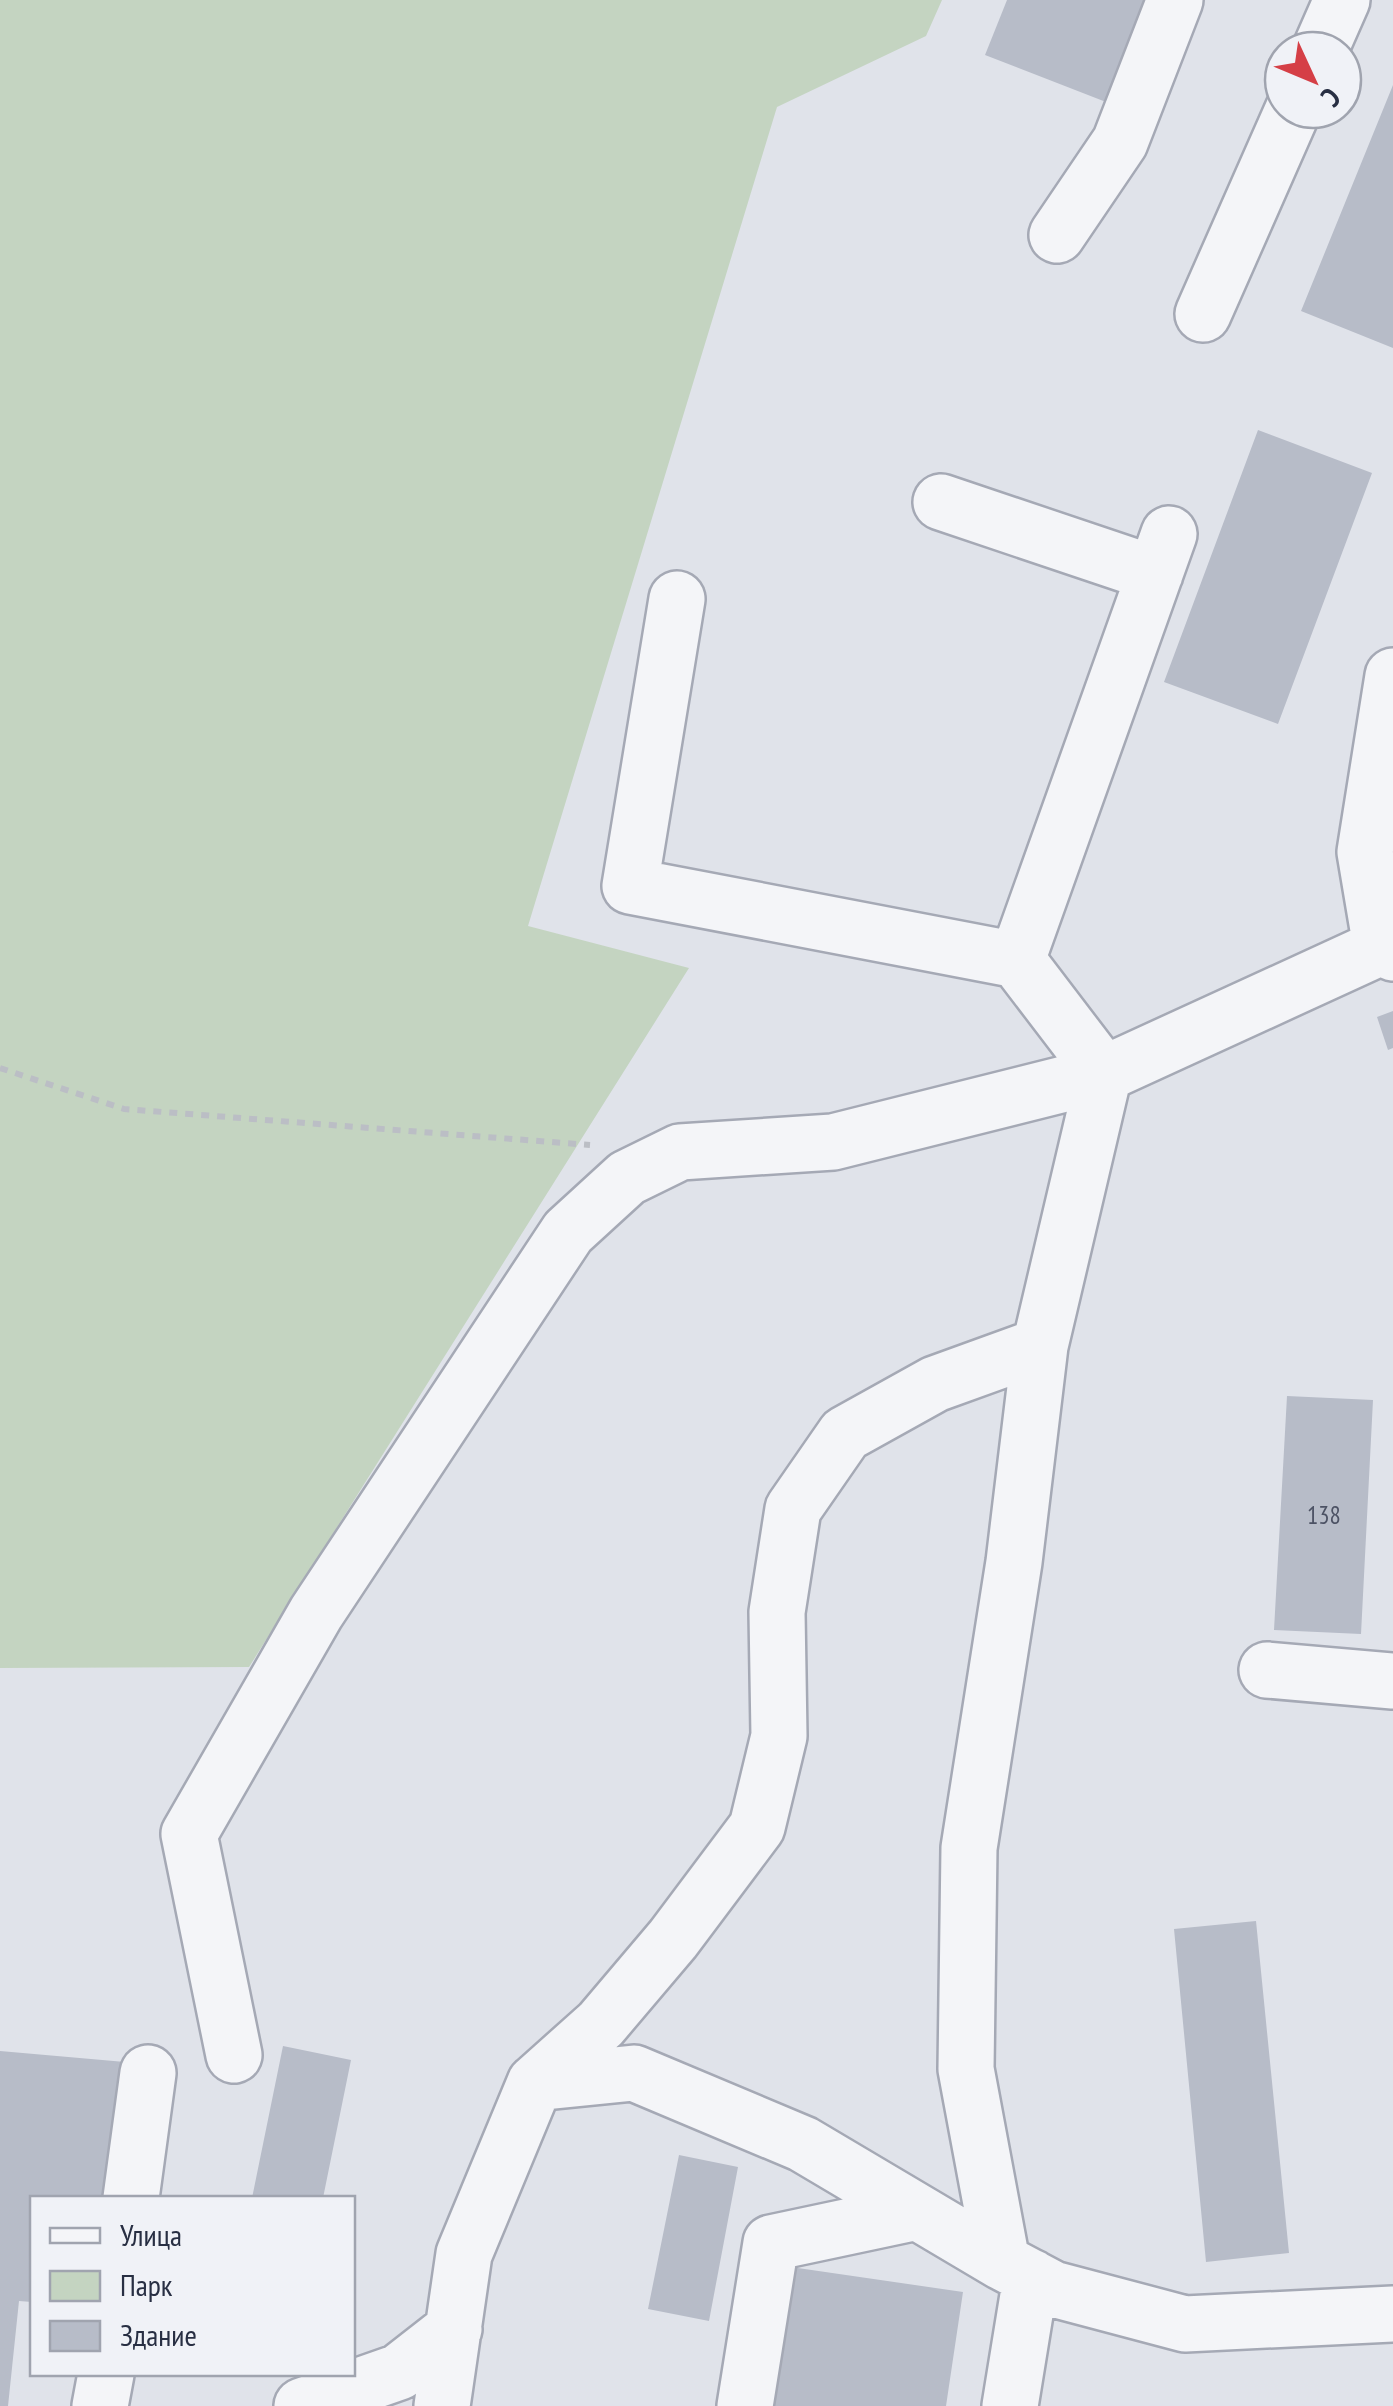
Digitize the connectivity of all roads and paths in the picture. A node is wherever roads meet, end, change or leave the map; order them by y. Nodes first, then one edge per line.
1 (1175, 0) edge
2 (1342, 0) edge
3 (1329, 30) edge
4 (1285, 130) edge
5 (1057, 235) dead end
6 (1203, 314) dead end
7 (941, 502) dead end
8 (677, 598) dead end
9 (1393, 676) edge
10 (1387, 950) edge
11 (1018, 960) junction
12 (0, 1068) edge
13 (1104, 1074) junction
14 (601, 1146) dead end
15 (1040, 1346) junction
16 (1267, 1670) dead end
17 (1393, 1681) edge
18 (234, 2055) dead end
19 (148, 2074) dead end
20 (535, 2083) junction
21 (131, 2196) edge
22 (917, 2212) junction
23 (1016, 2270) junction
24 (1393, 2314) edge
25 (454, 2330) junction
26 (106, 2376) edge
27 (100, 2406) edge
28 (302, 2406) edge
29 (442, 2406) edge
30 (745, 2406) edge
31 (1010, 2406) edge

1 - 5 lane
2 - 3 lane
4 - 6 lane
7 - 11 lane
8 - 11 lane
9 - 10 lane
10 - 13 lane
11 - 13 lane
12 - 14 path
13 - 15 lane
13 - 18 lane
15 - 20 lane
15 - 23 lane
16 - 17 lane
19 - 21 lane
20 - 22 lane
20 - 25 lane
22 - 23 lane
22 - 30 lane
23 - 24 lane
23 - 31 lane
25 - 28 lane
25 - 29 lane
26 - 27 lane

